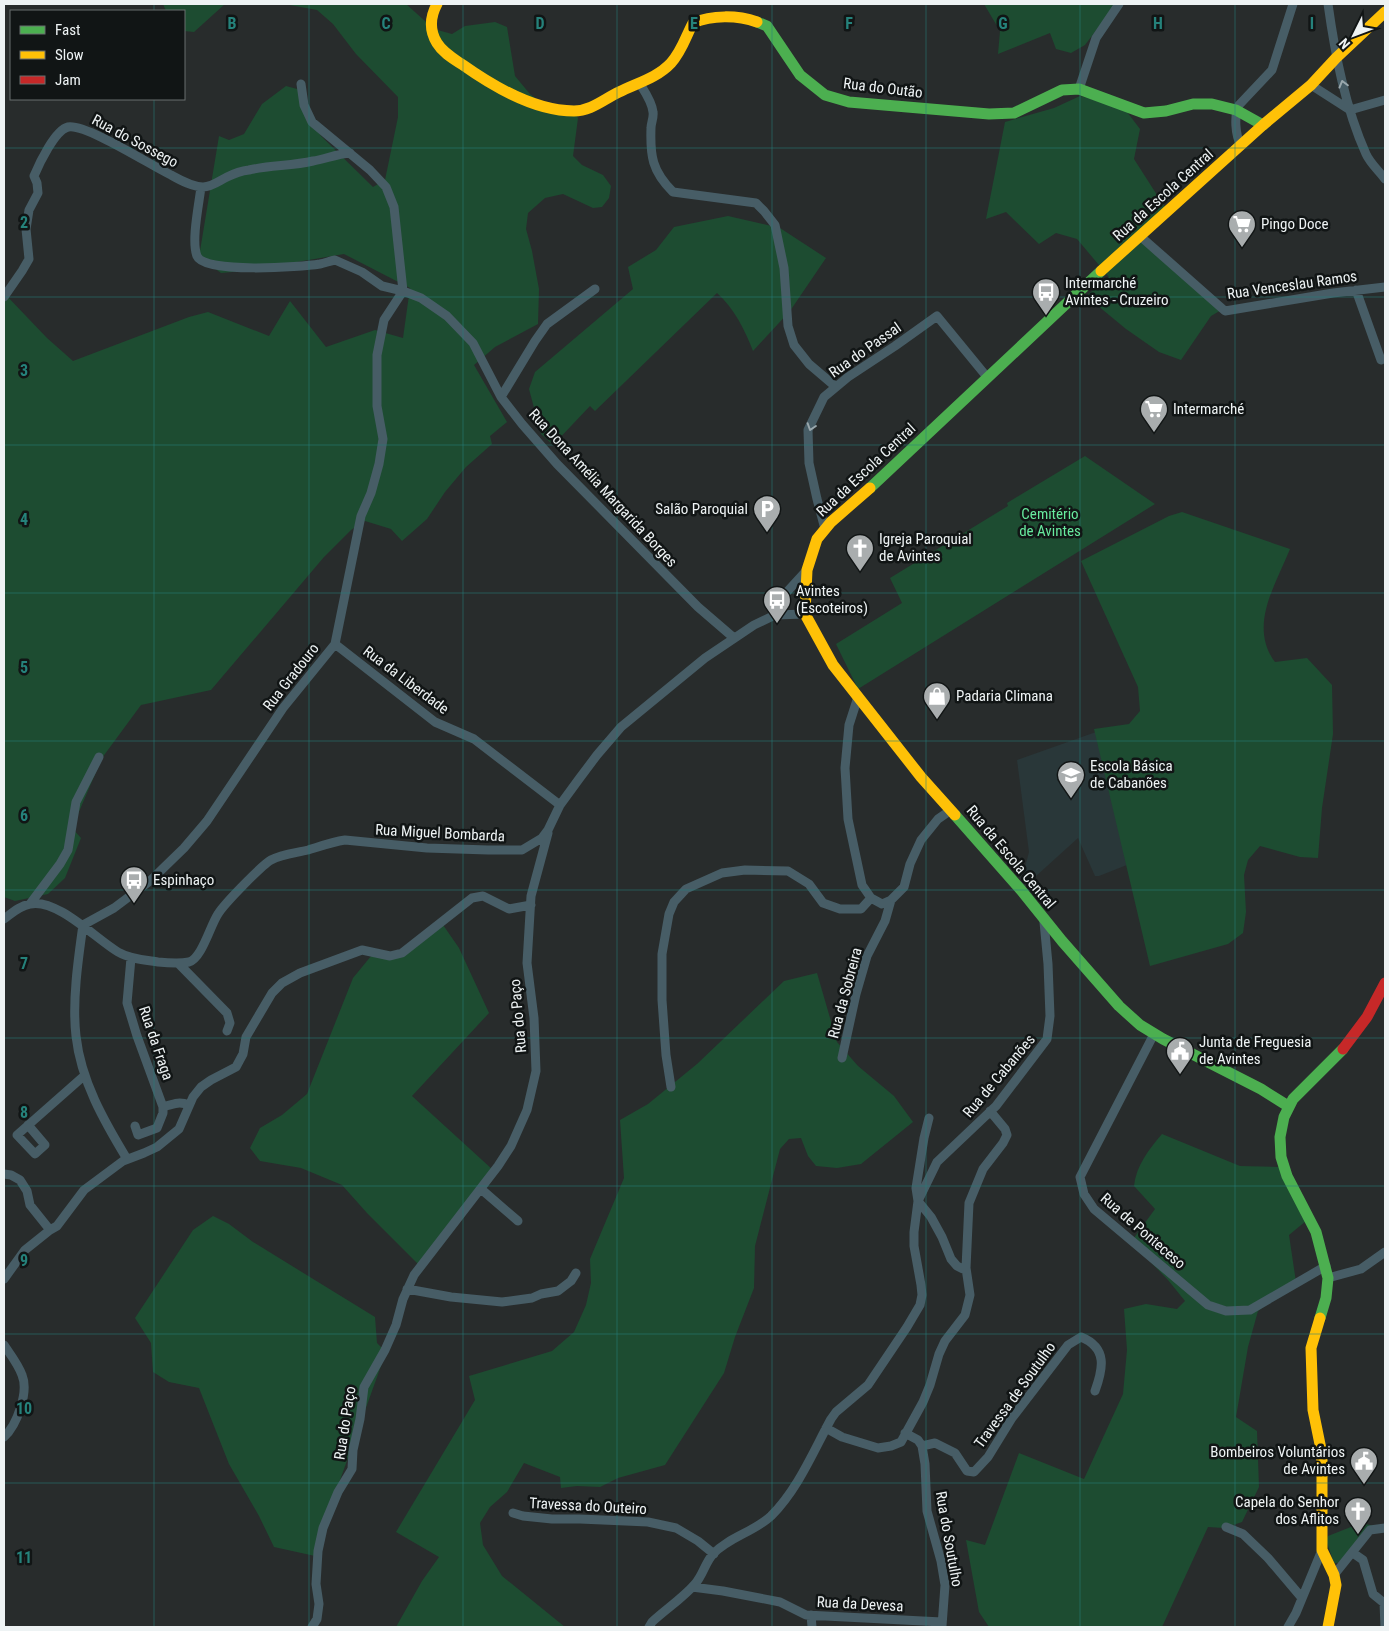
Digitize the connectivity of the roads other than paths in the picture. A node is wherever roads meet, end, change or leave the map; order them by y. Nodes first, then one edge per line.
1 (437, 4) edge
2 (1119, 4) edge
3 (1293, 4) edge
4 (1328, 4) edge
5 (1385, 12) edge
6 (1336, 58) junction
7 (301, 84) dead end
8 (640, 84) junction
9 (1311, 85) junction
10 (1079, 89) junction
11 (1385, 100) edge
12 (1236, 110) junction
13 (1350, 110) junction
14 (1263, 125) junction
15 (1241, 145) junction
16 (350, 153) junction
17 (1385, 179) edge
18 (201, 187) junction
19 (1140, 236) junction
20 (1385, 286) edge
21 (595, 289) dead end
22 (1356, 290) junction
23 (403, 291) junction
24 (4, 298) edge
25 (1381, 360) dead end
26 (987, 377) junction
27 (836, 387) junction
28 (501, 397) junction
29 (825, 529) junction
30 (806, 570) junction
31 (804, 614) junction
32 (775, 615) junction
33 (734, 638) junction
34 (335, 644) junction
35 (858, 697) junction
36 (99, 756) dead end
37 (560, 805) junction
38 (951, 810) junction
39 (548, 830) junction
40 (871, 898) junction
41 (891, 900) junction
42 (30, 904) junction
43 (530, 904) junction
44 (4, 919) edge
45 (1044, 919) junction
46 (82, 925) junction
47 (131, 958) junction
48 (178, 963) junction
49 (1385, 983) edge
50 (227, 1031) dead end
51 (1154, 1034) junction
52 (842, 1058) dead end
53 (85, 1075) junction
54 (671, 1087) dead end
55 (1272, 1096) junction
56 (189, 1105) junction
57 (1288, 1106) junction
58 (163, 1108) junction
59 (990, 1111) junction
60 (1284, 1117) junction
61 (929, 1118) dead end
62 (28, 1126) dead end
63 (135, 1126) dead end
64 (127, 1159) junction
65 (4, 1174) edge
66 (481, 1188) junction
67 (918, 1201) junction
68 (518, 1221) dead end
69 (50, 1230) junction
70 (1385, 1252) edge
71 (1326, 1266) junction
72 (966, 1268) junction
73 (576, 1273) dead end
74 (1328, 1278) junction
75 (4, 1279) edge
76 (408, 1289) junction
77 (4, 1345) edge
78 (1095, 1391) dead end
79 (826, 1428) junction
80 (905, 1433) junction
81 (4, 1437) edge
82 (922, 1446) junction
83 (513, 1513) dead end
84 (1226, 1527) dead end
85 (1385, 1528) edge
86 (1322, 1550) junction
87 (1353, 1552) junction
88 (714, 1554) junction
89 (1334, 1576) junction
90 (692, 1587) junction
91 (1302, 1598) junction
92 (811, 1615) junction
93 (942, 1625) edge
94 (312, 1627) edge
95 (648, 1627) edge
96 (812, 1627) edge
97 (1288, 1627) edge
98 (1328, 1627) edge
99 (1385, 1627) edge

1 - 8 street, Rua do Outão
2 - 10 street
3 - 12 street
4 - 6 street
5 - 6 street, Rua da Escola Central
6 - 9 street, Rua da Escola Central
13 -> 6 street
7 - 16 street
8 - 10 street, Rua do Outão
8 - 27 street
9 - 13 street
9 - 14 street, Rua da Escola Central
10 - 12 street
11 - 13 street
12 - 14 street
12 - 15 street
13 - 17 street
14 - 15 street, Rua da Escola Central
15 - 19 street, Rua da Escola Central
16 - 18 street
16 - 23 street
18 - 23 street, Rua Dona Amélia Margarida Borges
18 - 24 street, Rua do Sossego
19 - 22 street, Rua Venceslau Ramos
19 - 26 street, Rua da Escola Central
20 - 22 street, Rua Venceslau Ramos
21 - 28 street
22 - 25 street
23 - 28 street, Rua Dona Amélia Margarida Borges
23 - 34 street, Rua Gradouro
26 - 27 street, Rua do Passal
26 - 29 street, Rua da Escola Central
27 -> 29 street, Rua do Passal
28 - 33 street, Rua Dona Amélia Margarida Borges
29 - 30 street, Rua da Escola Central
30 - 31 street, Rua da Escola Central
30 - 32 street
31 - 32 street, Rua Miguel Bombarda
31 - 35 street, Rua da Escola Central
32 - 33 street, Rua Miguel Bombarda
33 - 37 street, Rua Miguel Bombarda
34 - 37 street, Rua da Liberdade
34 - 46 street, Rua Gradouro
35 - 38 street, Rua da Escola Central
35 - 40 street
36 - 42 street
37 - 39 street, Rua Miguel Bombarda
38 - 41 street, Rua da Sobreira
38 - 45 street, Rua da Escola Central
39 - 43 street, Rua do Paço
39 - 48 street, Rua Miguel Bombarda
40 - 41 street
40 - 54 street
41 - 52 street, Rua da Sobreira
42 - 44 street
42 - 46 street
43 - 56 street
43 - 66 street, Rua do Paço
45 - 51 street, Rua da Escola Central
45 - 59 street, Rua de Cabanões
46 - 47 street
46 - 53 street
47 - 48 street
47 - 58 street, Rua da Fraga
48 - 50 street
49 - 57 street
51 - 55 street, Rua da Escola Central
51 - 71 street, Rua de Ponteceso
53 - 62 street
53 - 64 street
55 - 57 street, Rua da Escola Central
55 - 60 street
56 - 58 street
56 - 64 street
57 - 60 street
58 - 63 street
59 - 67 street, Rua de Cabanões
59 - 72 street
60 - 71 street
61 - 67 street, Rua de Cabanões
64 - 69 street
65 - 69 street
66 - 68 street
66 - 76 street, Rua do Paço
67 - 72 street
67 - 79 street, Rua de Cabanões
69 - 75 street
70 - 74 street
71 - 74 street
72 - 80 street
73 - 76 street
74 - 86 street
76 - 94 street, Rua do Paço
77 - 81 street
78 - 82 street, Travessa de Soutulho
79 - 80 street
79 - 88 street, Rua de Cabanões
80 - 82 street
82 - 93 street, Rua do Soutulho
83 - 88 street, Travessa do Outeiro
84 - 91 street
85 - 87 street
86 - 89 street
86 - 91 street
87 - 89 street
87 - 99 street
88 - 90 street, Rua de Cabanões
89 - 98 street
90 - 92 street, Rua da Devesa
90 - 95 street, Rua de Cabanões
91 - 97 street
92 - 93 street, Rua da Devesa
92 - 96 street

